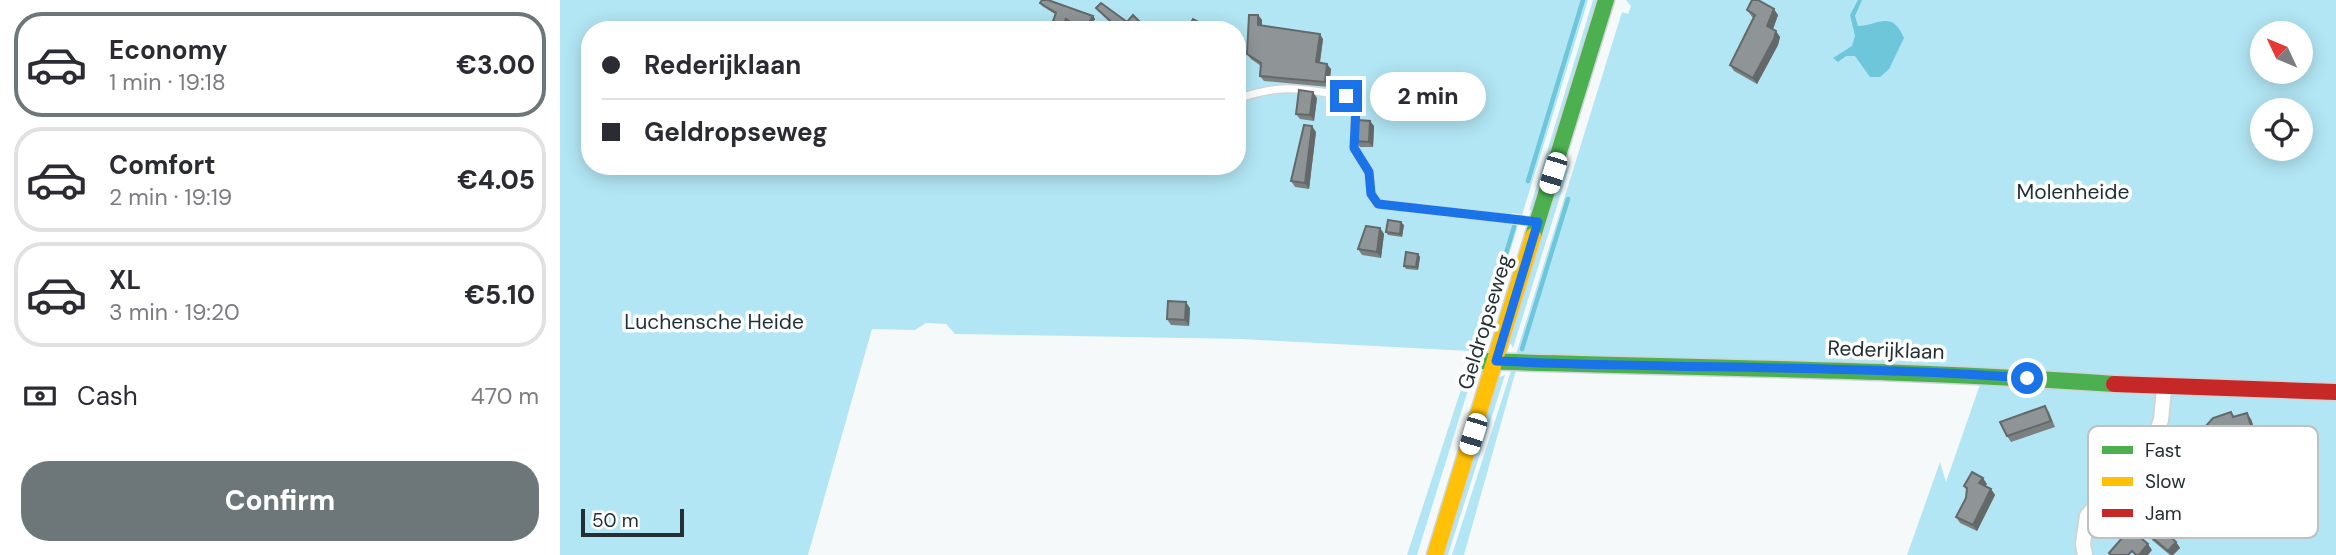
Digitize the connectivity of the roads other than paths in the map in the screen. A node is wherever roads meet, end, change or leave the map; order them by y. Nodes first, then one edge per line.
1 (1606, 0) edge
2 (1246, 96) edge
3 (1538, 222) junction
4 (1487, 361) junction
5 (2164, 388) junction
6 (2336, 392) edge
7 (2159, 426) edge
8 (2088, 515) edge
9 (1436, 555) edge
10 (2085, 555) edge

1 - 3 street, Geldropseweg
2 - 3 lane
3 - 4 street, Geldropseweg
4 - 5 street, Rederijklaan
4 - 9 street, Geldropseweg
5 - 6 street, Rederijklaan
5 - 7 street
8 - 10 street

